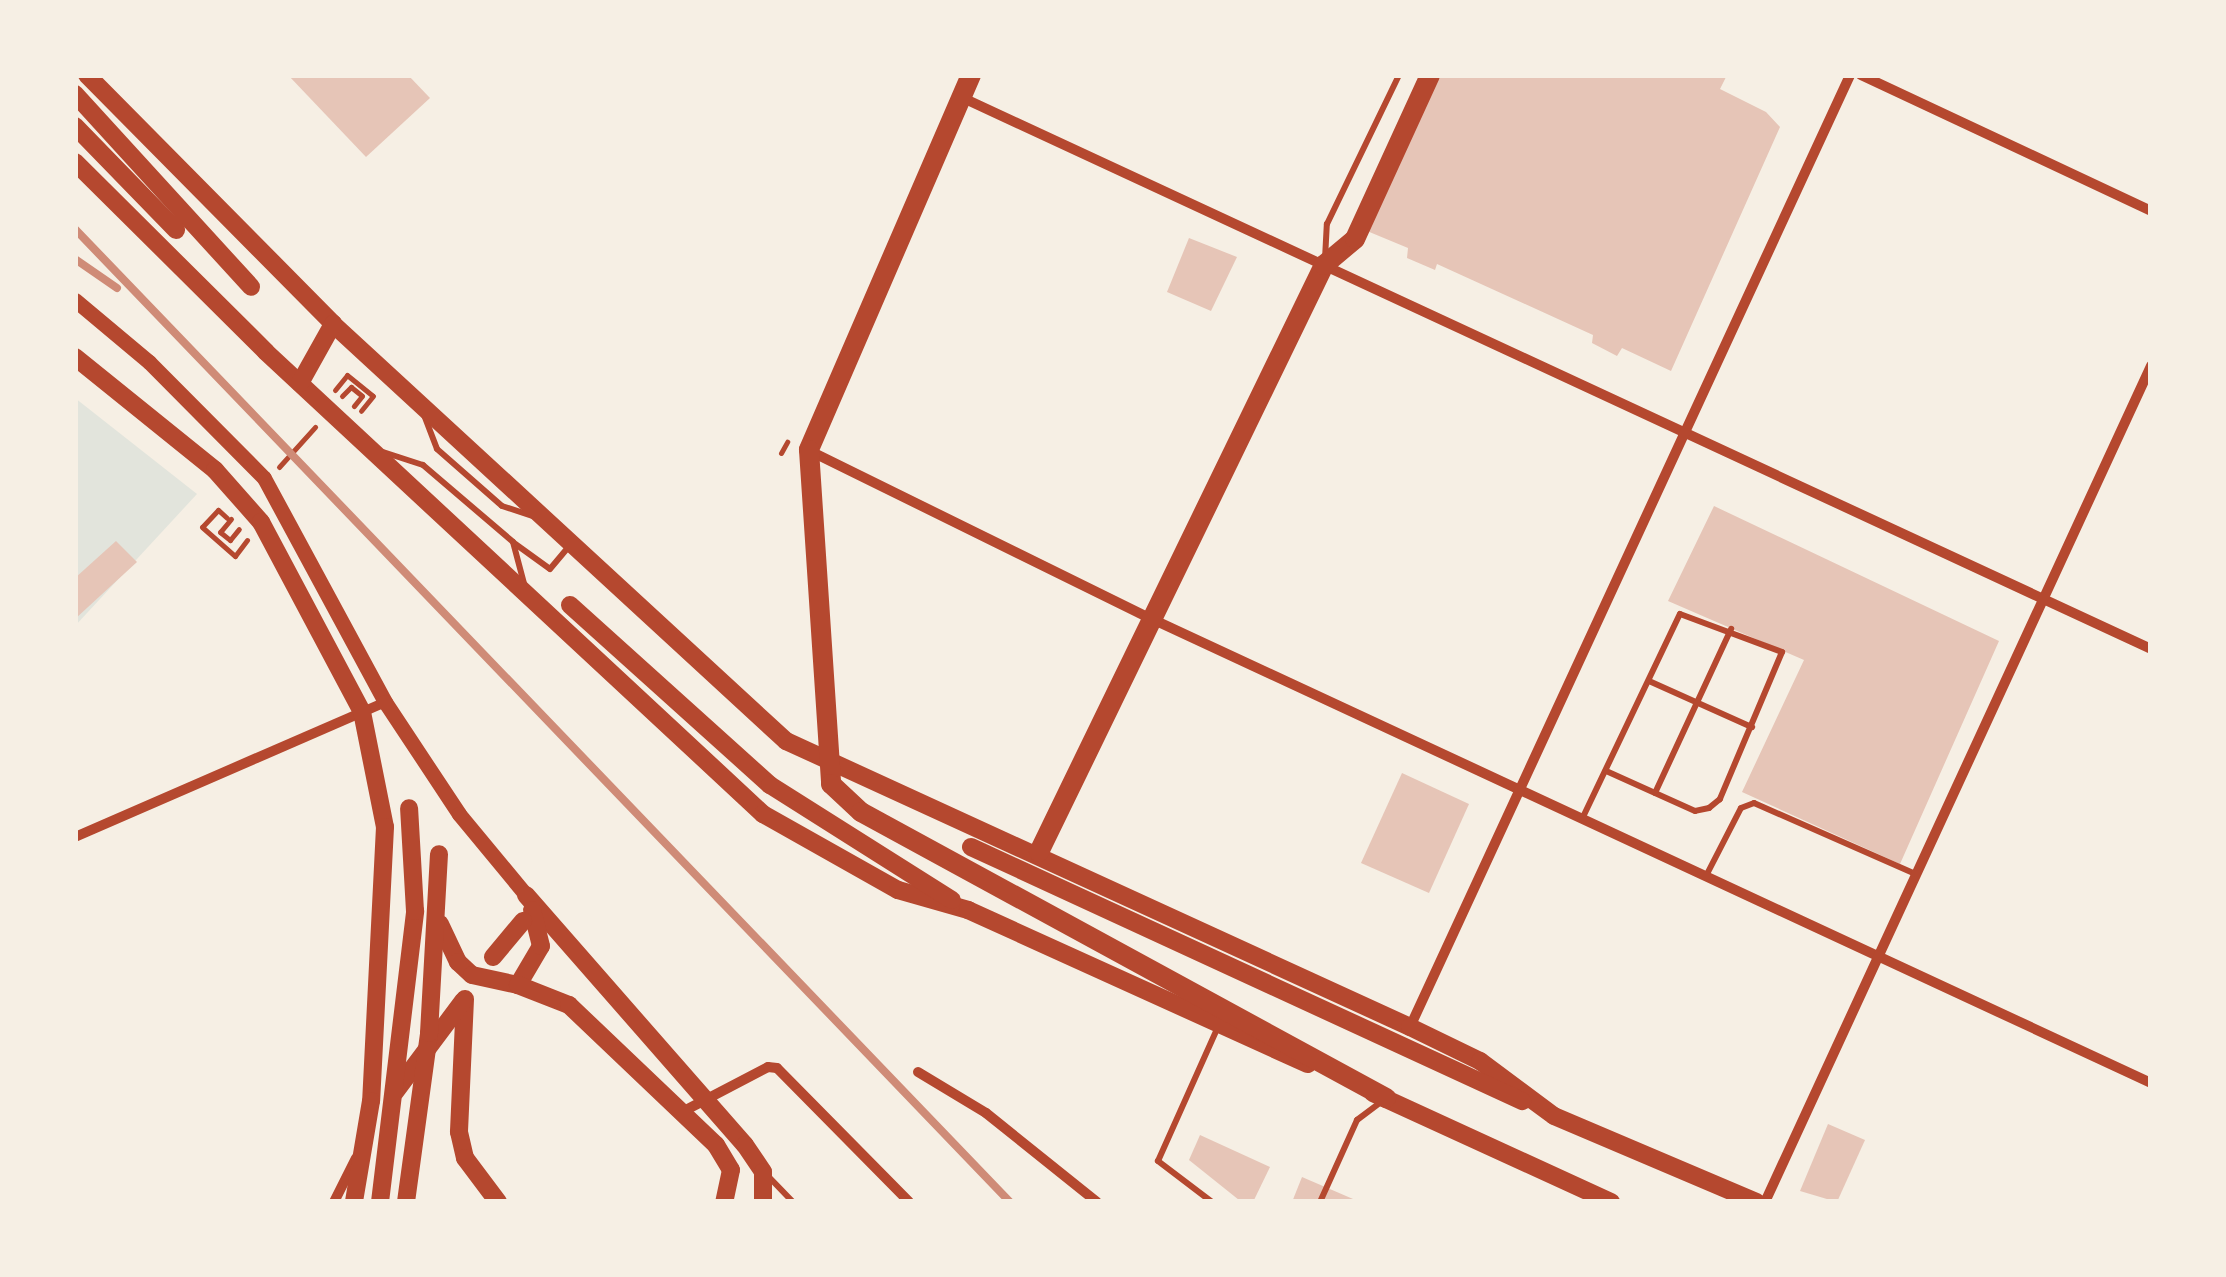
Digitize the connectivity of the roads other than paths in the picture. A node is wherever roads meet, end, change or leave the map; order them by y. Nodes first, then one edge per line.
1 (87, 75) edge
2 (971, 75) edge
3 (1399, 75) edge
4 (1430, 75) edge
5 (1850, 75) edge
6 (1861, 75) edge
7 (75, 94) edge
8 (960, 97) junction
9 (75, 126) edge
10 (75, 162) edge
11 (2151, 211) edge
12 (176, 230) dead end
13 (1324, 265) junction
14 (251, 286) dead end
15 (75, 300) edge
16 (333, 324) junction
17 (75, 357) edge
18 (2151, 366) edge
19 (300, 382) junction
20 (1684, 433) junction
21 (372, 449) junction
22 (809, 450) junction
23 (514, 542) junction
24 (571, 543) junction
25 (527, 596) junction
26 (2043, 599) junction
27 (570, 606) dead end
28 (1152, 619) junction
29 (1731, 629) junction
30 (2151, 649) edge
31 (1648, 682) junction
32 (385, 702) junction
33 (1699, 704) junction
34 (362, 712) junction
35 (1752, 728) junction
36 (825, 762) junction
37 (1606, 770) junction
38 (1520, 788) junction
39 (1655, 793) junction
40 (408, 808) dead end
41 (1583, 818) junction
42 (75, 837) edge
43 (971, 846) dead end
44 (1039, 852) junction
45 (440, 854) dead end
46 (1916, 874) junction
47 (1706, 876) junction
48 (526, 896) junction
49 (968, 910) junction
50 (523, 921) dead end
51 (438, 922) junction
52 (493, 957) dead end
53 (1878, 957) junction
54 (518, 986) junction
55 (1218, 1026) junction
56 (1410, 1027) junction
57 (918, 1072) dead end
58 (2151, 1083) edge
59 (392, 1096) junction
60 (1386, 1098) junction
61 (703, 1100) junction
62 (682, 1112) junction
63 (1554, 1116) junction
64 (361, 1150) junction
65 (764, 1172) junction
66 (334, 1202) edge
67 (354, 1202) edge
68 (380, 1202) edge
69 (406, 1202) edge
70 (498, 1202) edge
71 (724, 1202) edge
72 (764, 1202) edge
73 (794, 1202) edge
74 (908, 1202) edge
75 (1097, 1202) edge
76 (1212, 1202) edge
77 (1320, 1202) edge
78 (1612, 1202) edge
79 (1757, 1202) edge
80 (1765, 1202) edge

1 - 16 main road
2 - 8 highway
3 - 13 lane
4 - 13 highway
5 - 20 street
6 - 11 street
7 - 14 main road
8 - 13 street
8 - 22 highway
9 - 12 main road
10 - 19 main road
13 - 20 street
13 - 28 highway
15 - 32 main road
16 - 19 main road
16 - 24 main road
17 - 34 main road
18 - 26 street
19 - 21 main road
20 - 26 street
20 - 38 street
21 - 23 lane
21 - 25 main road
22 - 28 street
22 - 36 highway
23 - 24 lane
23 - 25 lane
24 - 36 main road
25 - 49 main road
26 - 30 street
26 - 46 street
27 - 49 main road
28 - 38 street
28 - 44 highway
29 - 31 lane
29 - 33 lane
29 - 35 lane
31 - 33 lane
31 - 37 lane
32 - 34 street
32 - 48 main road
33 - 35 lane
33 - 39 lane
34 - 42 street
34 - 64 main road
35 - 39 lane
36 - 44 main road
36 - 60 highway
37 - 39 lane
37 - 41 lane
38 - 41 street
38 - 56 street
40 - 59 main road
41 - 47 street
43 - 63 main road
44 - 56 main road
45 - 51 main road
46 - 47 lane
46 - 53 street
47 - 53 street
48 - 54 main road
48 - 61 main road
49 - 55 main road
50 - 52 main road
51 - 54 main road
51 - 69 main road
53 - 58 street
53 - 80 street
54 - 62 main road
55 - 60 main road
55 - 76 lane
56 - 63 main road
57 - 75 street
59 - 68 main road
59 - 70 main road
60 - 77 lane
60 - 78 main road
61 - 62 street
61 - 65 main road
61 - 74 street
62 - 71 main road
63 - 79 main road
64 - 66 street
64 - 67 main road
65 - 72 main road
65 - 73 lane

